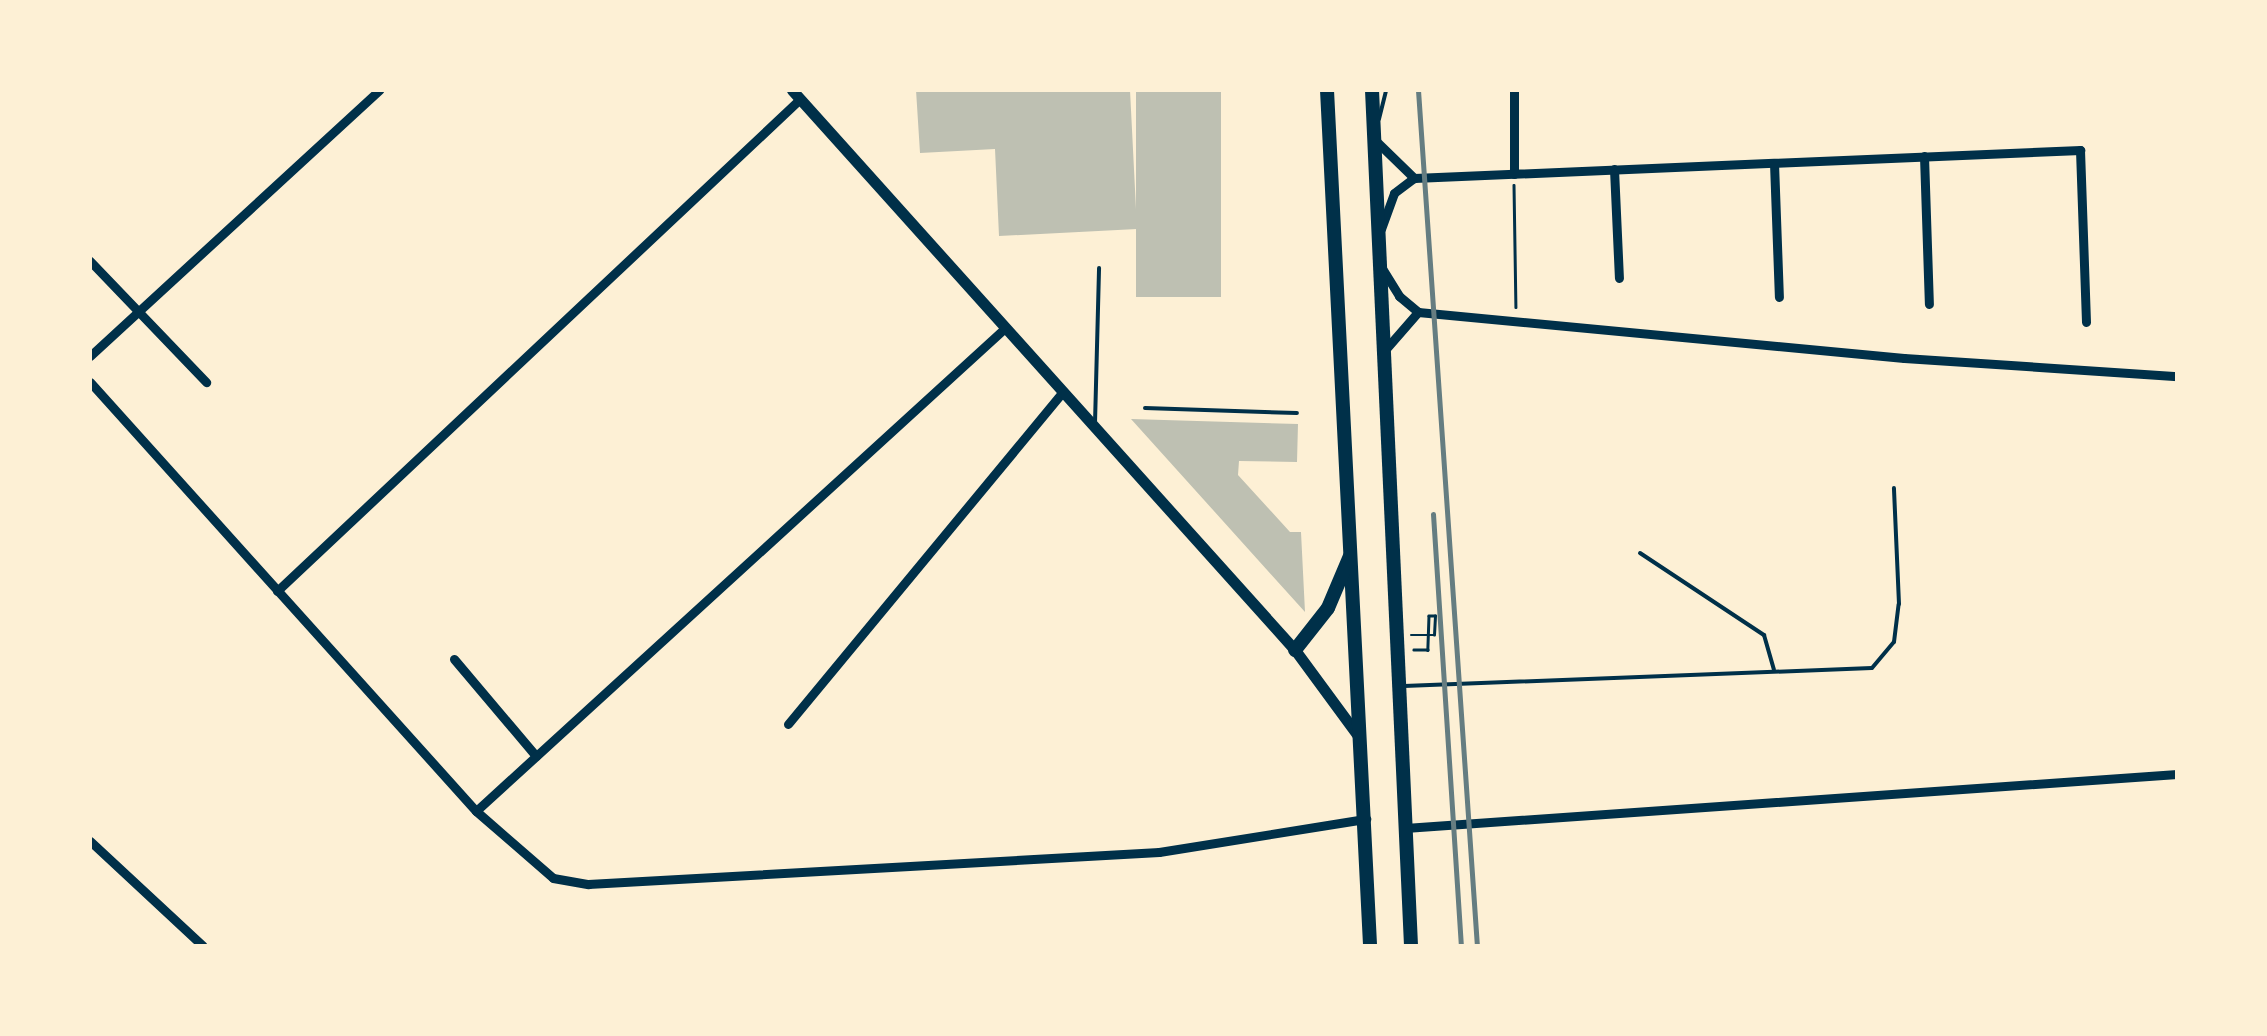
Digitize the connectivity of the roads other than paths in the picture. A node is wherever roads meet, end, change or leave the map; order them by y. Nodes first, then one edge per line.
1 (379, 90) edge
2 (1327, 90) edge
3 (1372, 90) edge
4 (1386, 90) edge
5 (1514, 90) edge
6 (796, 94) edge
7 (1374, 138) junction
8 (1924, 156) junction
9 (1774, 162) junction
10 (1614, 169) junction
11 (1514, 174) junction
12 (1414, 178) junction
13 (1380, 232) junction
14 (90, 261) edge
15 (1382, 264) junction
16 (1099, 268) dead end
17 (1619, 278) dead end
18 (1779, 298) dead end
19 (1929, 304) dead end
20 (138, 312) junction
21 (1418, 312) junction
22 (2086, 322) dead end
23 (1006, 328) junction
24 (1384, 352) junction
25 (90, 356) edge
26 (2177, 376) edge
27 (90, 382) edge
28 (206, 382) dead end
29 (1062, 392) junction
30 (1144, 408) dead end
31 (1297, 413) dead end
32 (1095, 428) junction
33 (1894, 488) dead end
34 (1640, 553) dead end
35 (1351, 556) junction
36 (276, 591) junction
37 (1295, 650) junction
38 (454, 658) dead end
39 (1774, 670) junction
40 (1400, 686) junction
41 (788, 724) dead end
42 (1363, 742) junction
43 (536, 756) junction
44 (2177, 774) edge
45 (476, 811) junction
46 (1366, 818) junction
47 (1404, 828) junction
48 (90, 841) edge
49 (203, 946) edge
50 (1370, 946) edge
51 (1411, 946) edge

1 - 20 street
2 - 35 main road
3 - 7 main road
4 - 7 lane
5 - 11 street
6 - 23 street
6 - 36 street
7 - 12 street
7 - 13 main road
8 - 9 street
8 - 19 street
8 - 22 street
9 - 10 street
9 - 18 street
10 - 11 street
10 - 17 street
11 - 12 street
12 - 13 street
13 - 15 main road
14 - 20 street
15 - 21 street
15 - 24 main road
16 - 32 lane
20 - 25 street
20 - 28 street
21 - 24 street
21 - 26 street
23 - 29 street
23 - 43 street
24 - 40 main road
27 - 36 street
29 - 32 street
29 - 41 street
30 - 31 lane
32 - 37 street
33 - 39 lane
34 - 39 lane
35 - 37 main road
35 - 42 main road
36 - 45 street
37 - 42 street
38 - 43 street
39 - 40 lane
40 - 47 main road
42 - 46 main road
43 - 45 street
44 - 47 street
45 - 46 street
46 - 50 main road
47 - 51 main road
48 - 49 street

